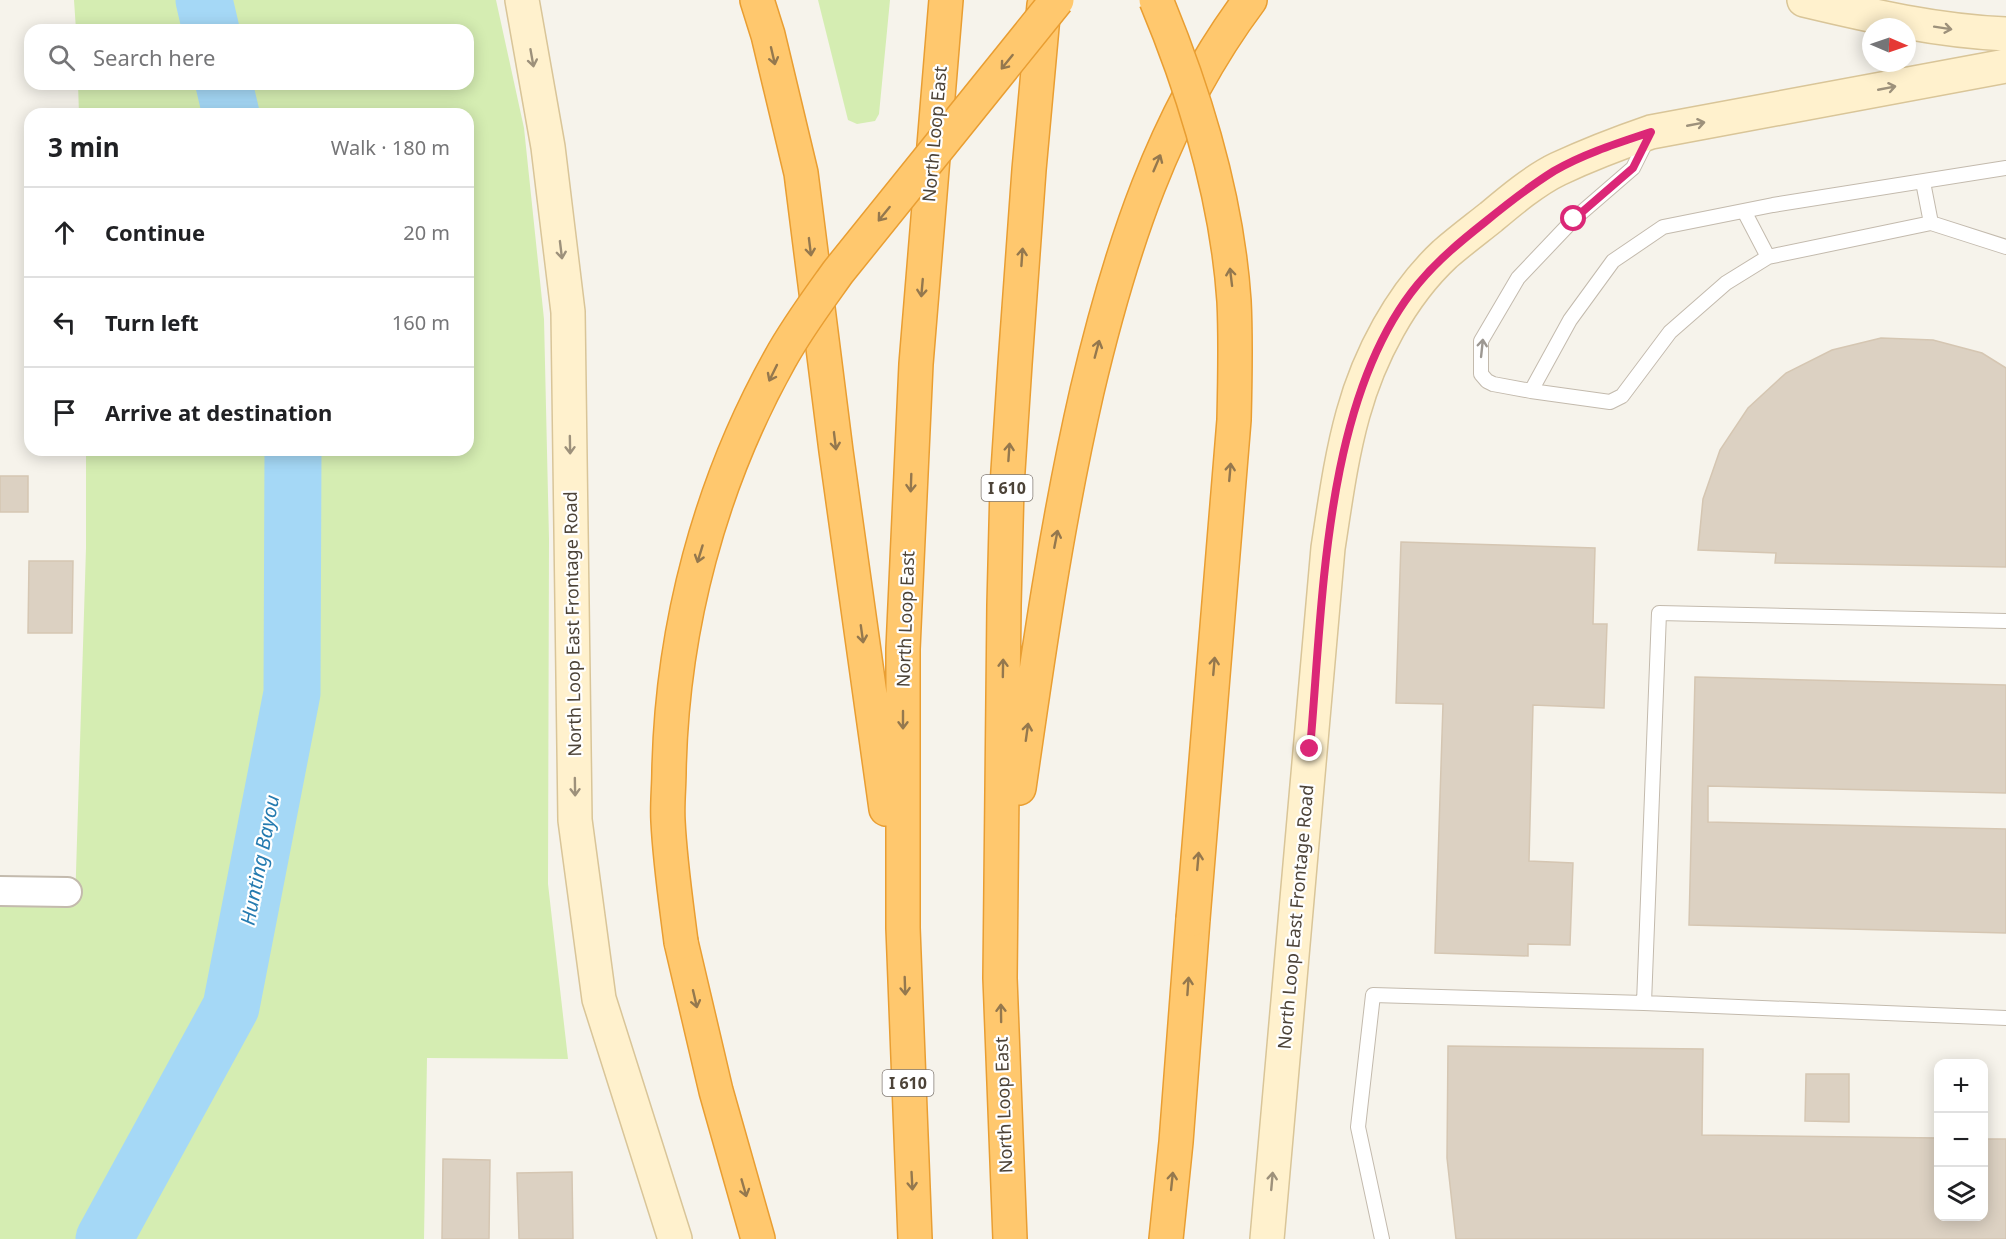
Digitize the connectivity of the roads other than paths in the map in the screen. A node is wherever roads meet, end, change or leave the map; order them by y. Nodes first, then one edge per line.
1 (522, 0) edge
2 (757, 0) edge
3 (946, 0) edge
4 (1044, 0) edge
5 (1057, 0) edge
6 (1156, 0) edge
7 (1250, 0) edge
8 (1804, 0) edge
9 (2006, 34) edge
10 (2006, 66) edge
11 (1651, 132) junction
12 (2006, 168) edge
13 (1923, 182) junction
14 (1744, 211) junction
15 (1931, 223) junction
16 (2006, 247) edge
17 (1768, 256) junction
18 (1530, 391) junction
19 (2006, 621) edge
20 (0, 891) edge
21 (67, 892) dead end
22 (903, 928) junction
23 (1000, 978) junction
24 (1644, 1003) junction
25 (2006, 1018) edge
26 (675, 1239) edge
27 (758, 1239) edge
28 (915, 1239) edge
29 (1010, 1239) edge
30 (1166, 1239) edge
31 (1267, 1239) edge
32 (1382, 1239) edge

1 -> 26 main road, North Loop East Frontage Road
2 -> 22 highway
3 -> 22 highway, North Loop East / I 610
23 -> 4 highway, North Loop East / I 610
5 -> 27 highway, bridge
30 -> 6 highway, bridge
23 -> 7 highway
8 -> 9 main road
11 -> 10 main road, North Loop East Frontage Road
18 -> 11 lane
31 -> 11 main road, North Loop East Frontage Road
12 - 13 lane
13 - 14 lane
13 - 15 lane
14 - 17 lane
14 - 18 lane
15 - 16 lane
15 - 17 lane
17 - 18 lane
19 - 24 lane
20 - 21 street
22 -> 28 highway, North Loop East / I 610
29 -> 23 highway, North Loop East / I 610
24 - 25 lane
24 - 32 lane

